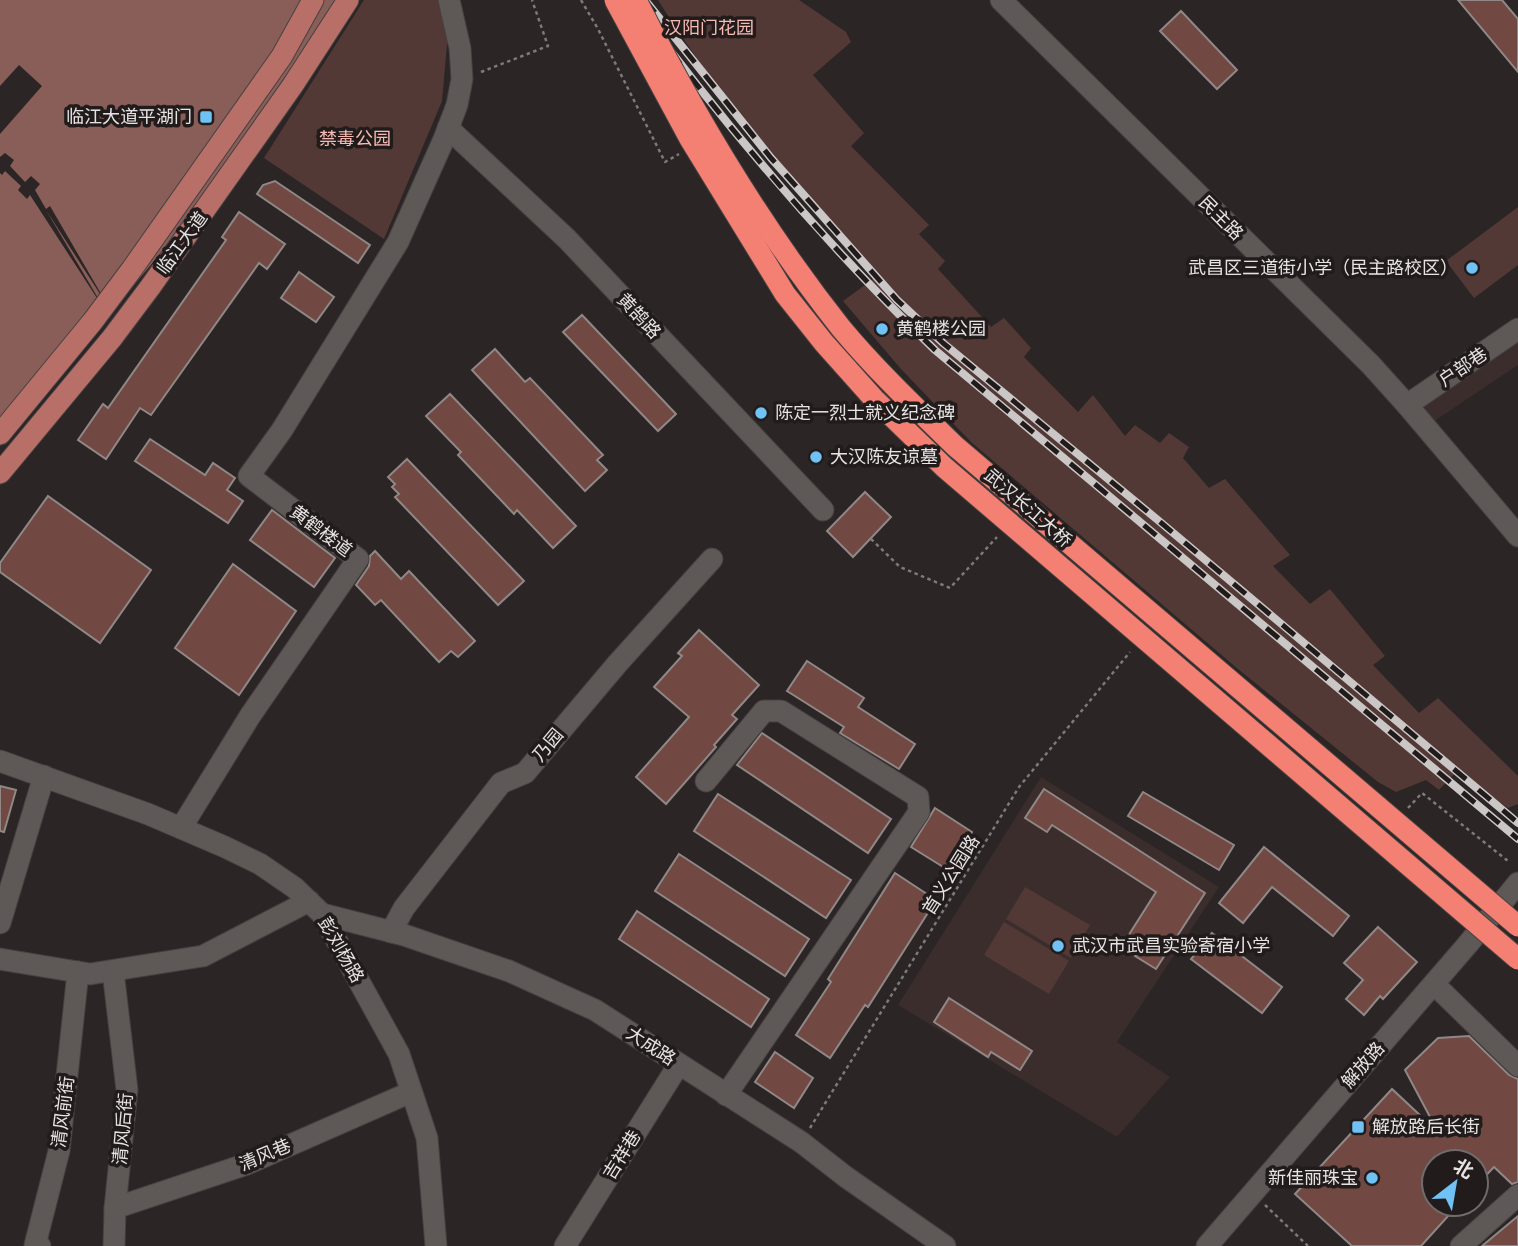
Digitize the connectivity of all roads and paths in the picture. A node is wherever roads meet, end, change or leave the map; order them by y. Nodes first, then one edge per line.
1 (313, 0) edge
2 (348, 0) edge
3 (449, 0) edge
4 (531, 0) edge
5 (580, 0) edge
6 (615, 0) edge
7 (635, 0) edge
8 (1001, 0) edge
9 (462, 79) junction
10 (448, 128) junction
11 (694, 145) junction
12 (196, 177) junction
13 (219, 193) junction
14 (1518, 330) edge
15 (1408, 405) junction
16 (0, 434) edge
17 (0, 473) edge
18 (823, 510) dead end
19 (1010, 523) junction
20 (1518, 536) edge
21 (871, 539) dead end
22 (712, 559) dead end
23 (1142, 636) junction
24 (0, 761) edge
25 (44, 776) junction
26 (706, 781) dead end
27 (1396, 821) junction
28 (181, 828) junction
29 (1508, 861) dead end
30 (1518, 883) edge
31 (315, 907) junction
32 (0, 923) edge
33 (1518, 926) edge
34 (391, 932) junction
35 (0, 959) edge
36 (1518, 959) edge
37 (113, 971) junction
38 (78, 972) junction
39 (1434, 984) junction
40 (679, 1064) junction
41 (1518, 1066) edge
42 (411, 1092) junction
43 (726, 1095) junction
44 (801, 1142) junction
45 (1252, 1193) junction
46 (1517, 1198) edge
47 (115, 1208) junction
48 (40, 1246) edge
49 (114, 1246) edge
50 (436, 1246) edge
51 (565, 1246) edge
52 (945, 1246) edge
53 (1207, 1246) edge
54 (1308, 1246) edge
55 (1461, 1246) edge

1 - 12 main road, 临江大道
2 - 13 main road, 临江大道
3 - 9 street
4 - 9 path
5 - 11 path
6 - 11 highway, 武汉长江大桥, bridge
7 - 27 highway, 武汉长江大桥, bridge
8 - 15 street, 民主路
9 - 10 street
10 - 18 street, 黄鹄路
10 - 28 street, 黄鹤楼道
11 - 19 highway, 武汉长江大桥, bridge
12 - 13 main road
12 - 16 main road, 临江大道
13 - 17 main road, 临江大道
14 - 15 street, 户部巷
15 - 20 street, 民主路
19 - 21 path
19 - 23 highway, 武汉长江大桥, bridge
22 - 34 street, 乃园
23 - 36 highway, 武汉长江大桥, bridge
23 - 44 path, 首义公园路
24 - 25 street, 彭刘杨路
25 - 28 street, 彭刘杨路
25 - 32 street
26 - 43 street
27 - 29 path
27 - 33 highway, 武汉长江大桥, bridge
28 - 31 street, 彭刘杨路
30 - 39 street, 解放路
31 - 34 street, 大成路
31 - 37 street
31 - 42 street, 彭刘杨路
34 - 40 street, 大成路
35 - 38 street
37 - 38 street
37 - 47 street, 清风后街
38 - 48 street, 清风前街
39 - 41 street
39 - 45 street, 解放路
40 - 43 street, 大成路
40 - 51 street, 吉祥巷
42 - 47 street, 清风巷
42 - 50 street, 彭刘杨路
43 - 44 street, 大成路
44 - 52 street, 大成路
45 - 53 street, 解放路
45 - 54 path
46 - 55 street
47 - 49 street, 清风后街

